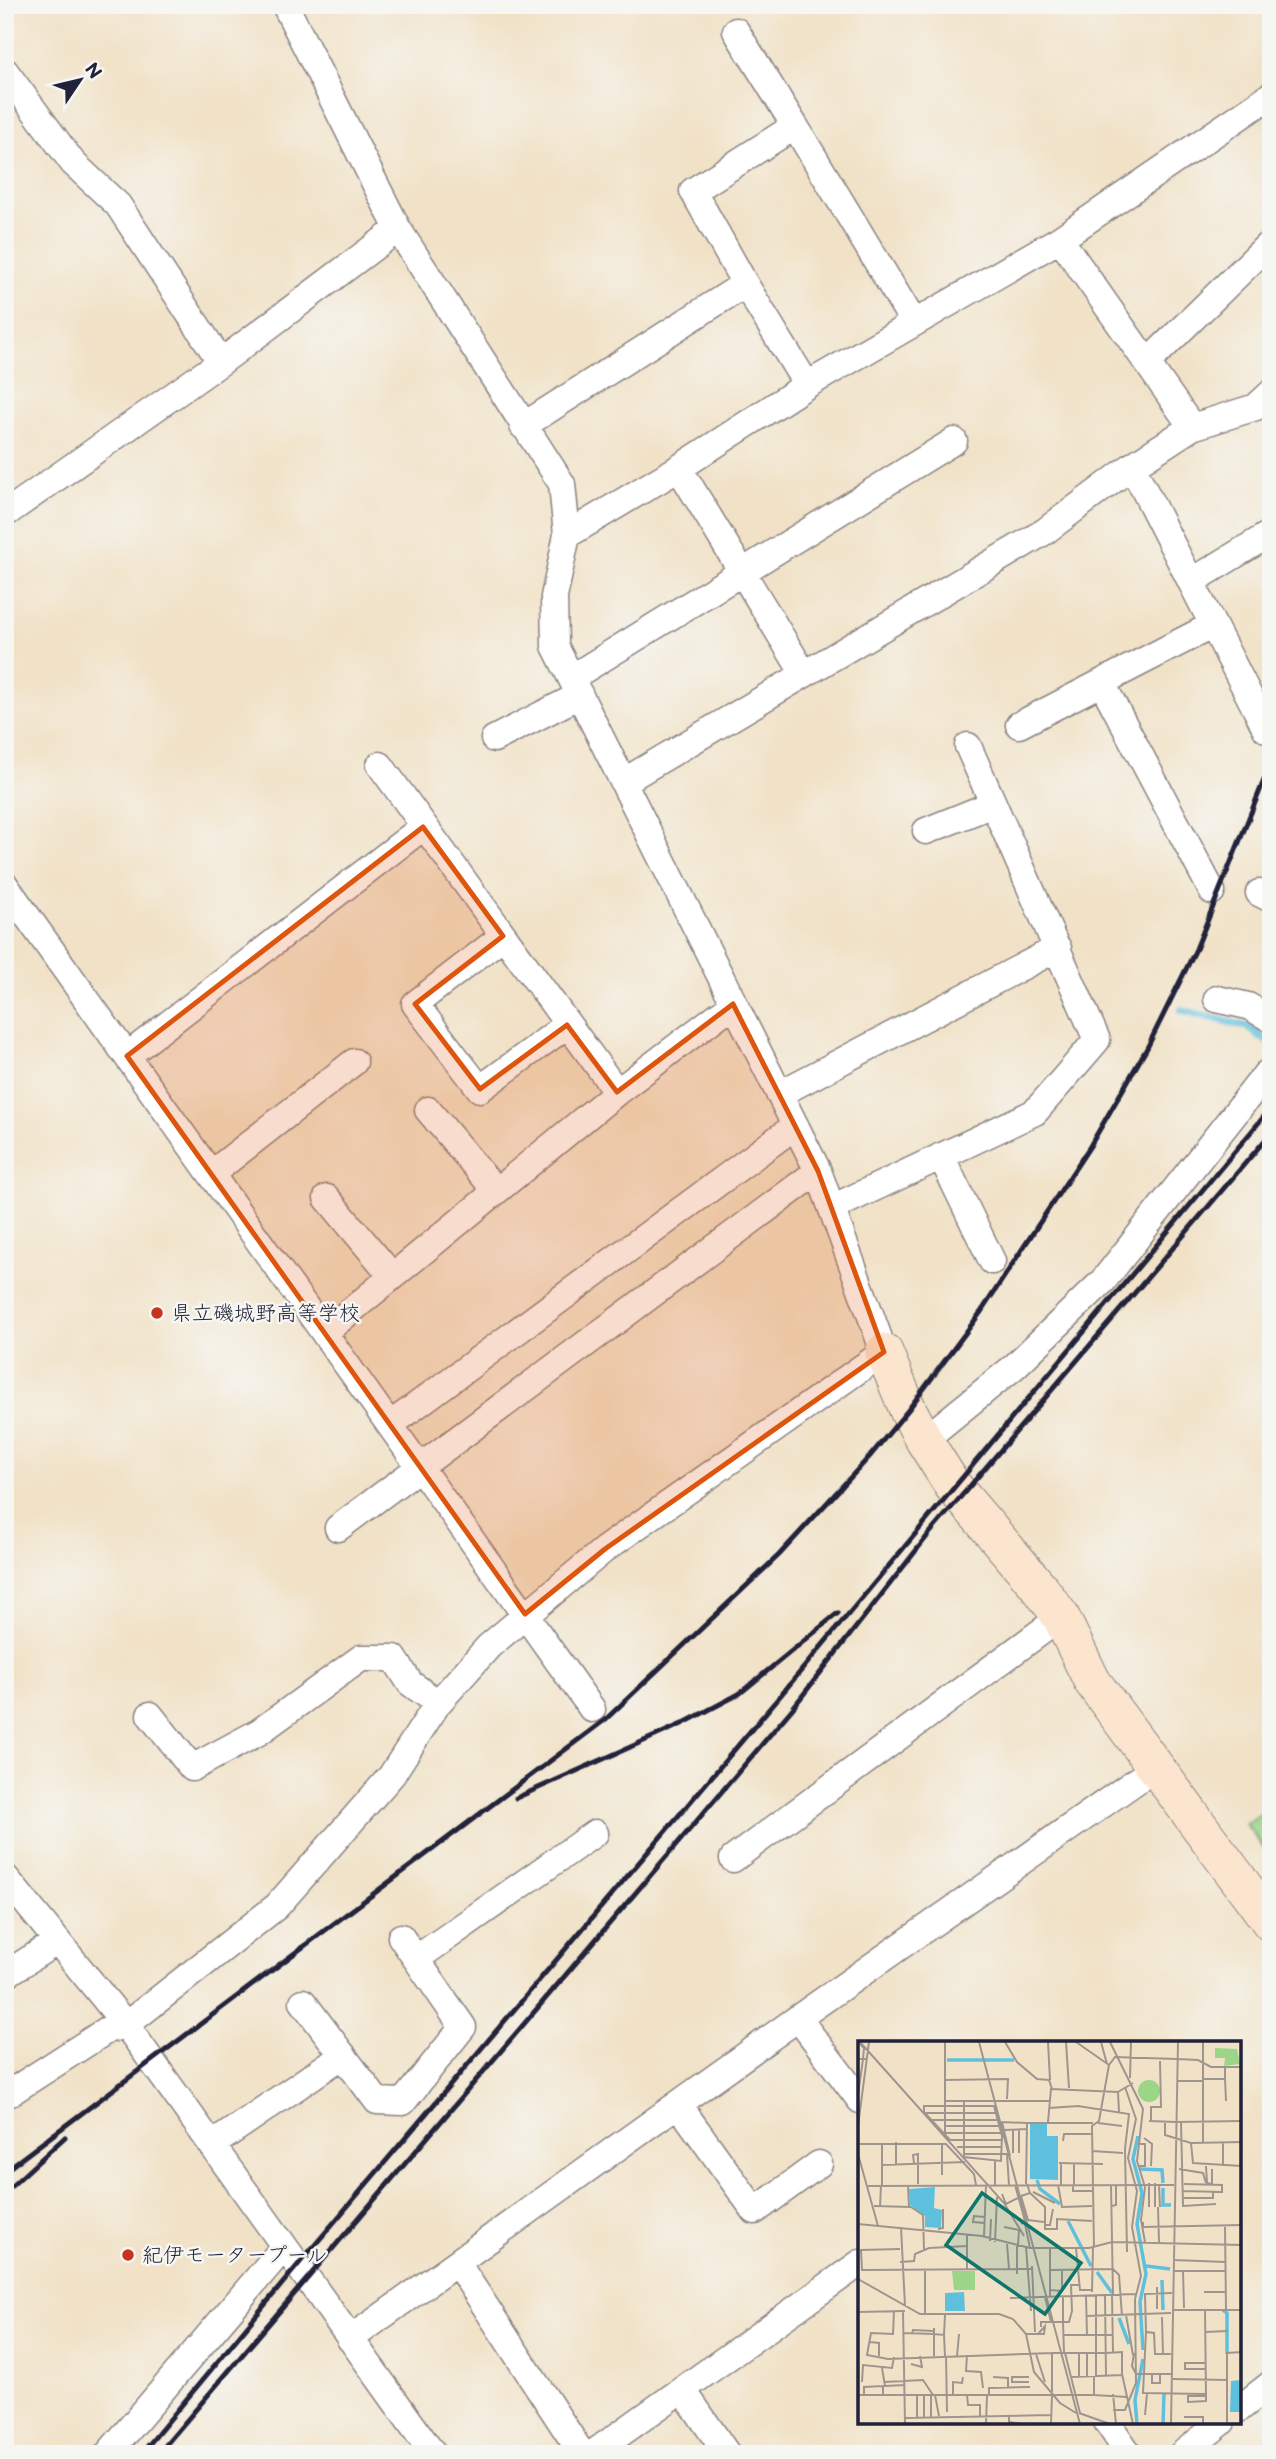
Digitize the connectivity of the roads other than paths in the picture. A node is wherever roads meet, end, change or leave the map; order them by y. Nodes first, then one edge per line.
1 (285, 5) edge
2 (736, 32) dead end
3 (5, 71) edge
4 (1271, 95) edge
5 (795, 126) junction
6 (398, 229) junction
7 (1060, 239) junction
8 (1271, 242) edge
9 (745, 284) junction
10 (914, 323) junction
11 (221, 362) junction
12 (1147, 363) junction
13 (807, 385) junction
14 (1271, 393) edge
15 (523, 426) junction
16 (1192, 428) junction
17 (954, 441) dead end
18 (1132, 467) junction
19 (679, 468) junction
20 (5, 514) edge
21 (1271, 533) edge
22 (567, 535) junction
23 (742, 572) junction
24 (1191, 582) junction
25 (1213, 625) junction
26 (804, 674) junction
27 (1102, 682) junction
28 (576, 687) junction
29 (1019, 725) dead end
30 (1266, 729) dead end
31 (494, 739) dead end
32 (968, 746) dead end
33 (380, 765) dead end
34 (622, 782) junction
35 (993, 804) junction
36 (423, 827) junction
37 (926, 831) dead end
38 (5, 885) edge
39 (1212, 891) dead end
40 (503, 936) junction
41 (1058, 948) junction
42 (1217, 999) dead end
43 (733, 1004) junction
44 (1271, 1019) edge
45 (568, 1025) junction
46 (127, 1056) junction
47 (354, 1062) dead end
48 (1266, 1074) dead end
49 (617, 1093) junction
50 (779, 1094) junction
51 (428, 1110) dead end
52 (795, 1126) junction
53 (941, 1156) junction
54 (818, 1171) junction
55 (211, 1174) junction
56 (496, 1192) junction
57 (327, 1198) dead end
58 (832, 1208) junction
59 (992, 1261) dead end
60 (393, 1277) junction
61 (325, 1332) junction
62 (884, 1352) junction
63 (390, 1425) junction
64 (924, 1440) junction
65 (419, 1466) junction
66 (338, 1528) dead end
67 (525, 1614) junction
68 (1061, 1617) junction
69 (438, 1703) junction
70 (592, 1709) dead end
71 (150, 1715) dead end
72 (1156, 1767) junction
73 (594, 1833) dead end
74 (733, 1859) dead end
75 (5, 1877) edge
76 (1271, 1923) edge
77 (56, 1942) junction
78 (5, 1975) edge
79 (303, 2002) dead end
80 (798, 2018) junction
81 (126, 2025) junction
82 (343, 2056) junction
83 (5, 2096) edge
84 (858, 2099) edge
85 (678, 2104) junction
86 (212, 2145) junction
87 (819, 2164) dead end
88 (284, 2247) junction
89 (457, 2263) junction
90 (858, 2264) edge
91 (350, 2339) junction
92 (1271, 2384) edge
93 (683, 2390) junction
94 (1241, 2407) edge
95 (1108, 2424) edge
96 (1220, 2424) edge
97 (108, 2454) edge
98 (433, 2454) edge
99 (582, 2454) edge
100 (592, 2454) edge
101 (727, 2454) edge
102 (1129, 2454) edge
103 (1182, 2454) edge

1 - 6 street
2 - 5 street
3 - 11 street
4 - 7 street
5 - 9 street
5 - 10 street
6 - 11 street
6 - 15 street
7 - 10 street
7 - 12 street
8 - 12 street
9 - 13 street
9 - 15 street
10 - 13 street
11 - 20 street
12 - 16 street
13 - 19 street
14 - 16 street
15 - 22 street
16 - 18 street
17 - 23 street
18 - 24 street
18 - 26 street
19 - 22 street
19 - 23 street
21 - 24 street
22 - 28 street
23 - 26 street
23 - 28 street
24 - 25 street
25 - 27 street
25 - 30 street
26 - 34 street
27 - 29 street
27 - 39 street
28 - 31 street
28 - 34 street
32 - 35 street
33 - 36 street
34 - 43 street
35 - 37 street
35 - 41 street
36 - 40 street
36 - 46 street
38 - 46 street
40 - 45 street
40 - 45 street
41 - 50 street
41 - 53 street
42 - 44 street
43 - 49 street
43 - 50 street
45 - 49 street
46 - 55 street
47 - 55 street
48 - 64 street
49 - 56 street
50 - 52 street
51 - 56 street
52 - 54 street
52 - 63 street
53 - 58 street
53 - 59 street
54 - 58 street
54 - 65 street
55 - 61 street
56 - 60 street
57 - 60 street
58 - 62 street
60 - 61 street
61 - 63 street
62 - 64 street
62 - 67 street
63 - 65 street
64 - 68 street
65 - 66 street
65 - 67 street
67 - 69 street
67 - 70 street
68 - 72 street
68 - 74 street
69 - 71 street
69 - 81 street
72 - 76 street
72 - 80 street
73 - 82 street
75 - 77 street
77 - 78 street
77 - 81 street
79 - 82 street
80 - 84 street
80 - 85 street
81 - 83 street
81 - 86 street
82 - 86 street
85 - 87 street
85 - 89 street
86 - 88 street
88 - 91 street
88 - 97 street
89 - 91 street
89 - 99 street
90 - 93 street
91 - 98 street
92 - 94 street
93 - 100 street
93 - 101 street
95 - 102 street
96 - 103 street

